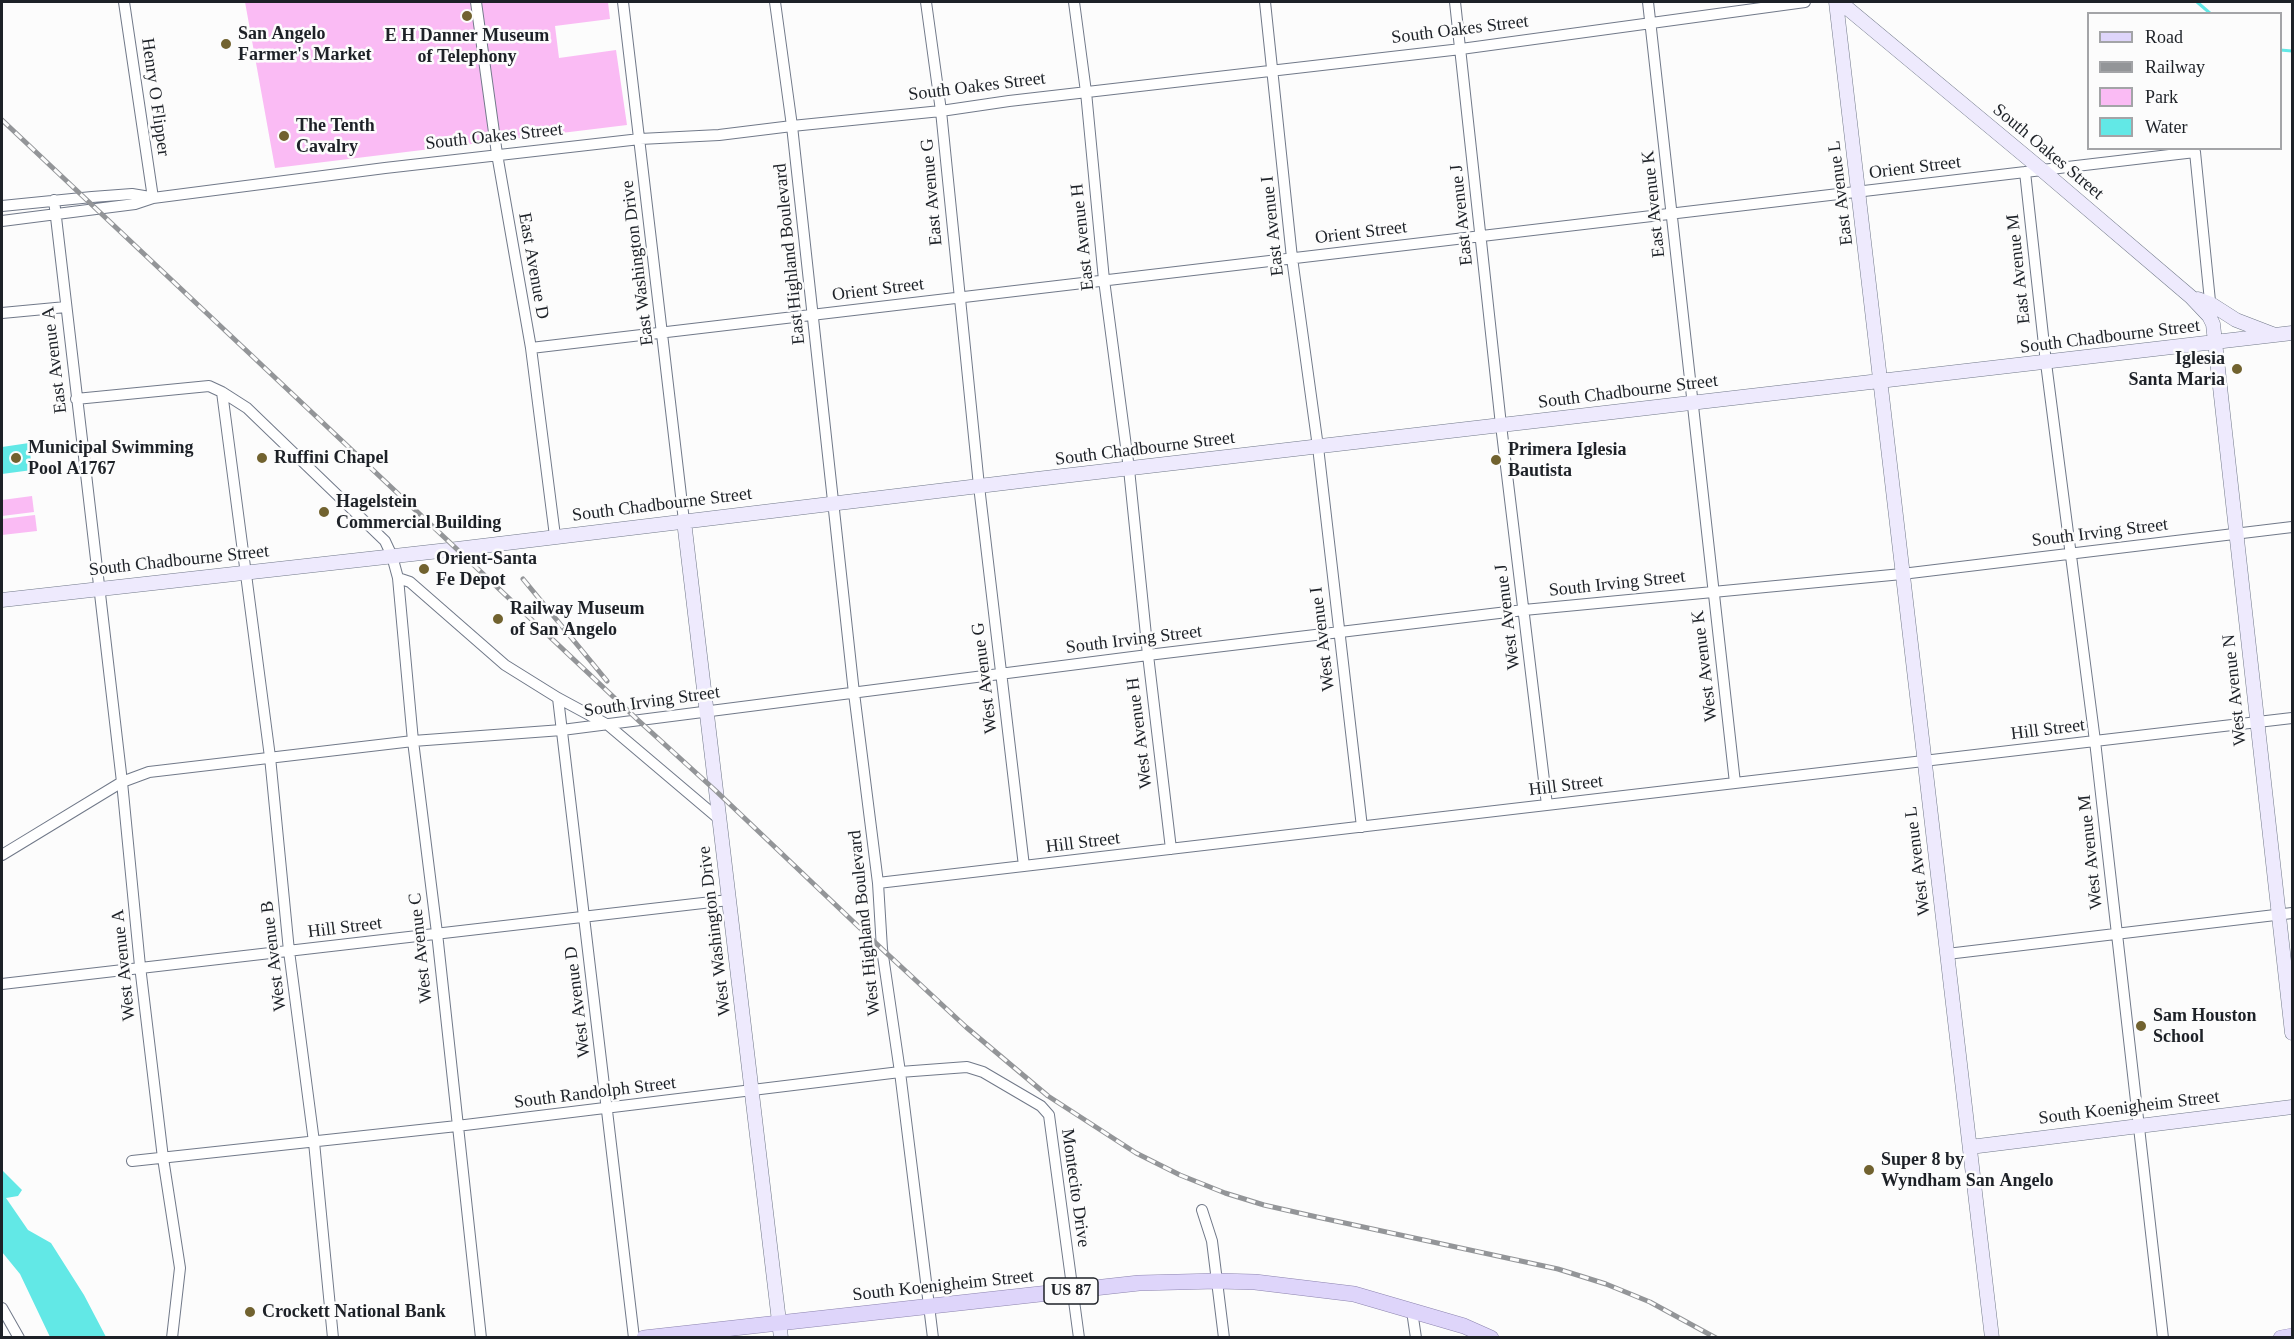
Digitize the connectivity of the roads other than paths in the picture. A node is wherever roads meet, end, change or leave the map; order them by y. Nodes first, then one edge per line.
1 (124, 2) edge
2 (476, 2) edge
3 (624, 2) edge
4 (775, 2) edge
5 (926, 2) edge
6 (1074, 2) edge
7 (1265, 2) edge
8 (1455, 2) edge
9 (1648, 2) edge
10 (1804, 2) edge
11 (1838, 2) edge
12 (1651, 22) junction
13 (1461, 49) junction
14 (1273, 70) junction
15 (1086, 92) junction
16 (941, 111) junction
17 (792, 126) junction
18 (640, 139) junction
19 (497, 154) junction
20 (2042, 170) junction
21 (2025, 172) junction
22 (1859, 191) junction
23 (153, 198) junction
24 (54, 200) junction
25 (2, 206) edge
26 (1671, 213) junction
27 (55, 214) junction
28 (2, 221) edge
29 (1481, 236) junction
30 (1292, 258) junction
31 (1104, 280) junction
32 (2187, 294) junction
33 (958, 297) junction
34 (2211, 304) junction
35 (66, 307) junction
36 (2, 313) edge
37 (813, 314) junction
38 (2213, 324) junction
39 (663, 332) junction
40 (2292, 333) edge
41 (2277, 335) junction
42 (2214, 343) junction
43 (531, 348) junction
44 (2046, 363) junction
45 (1879, 381) junction
46 (222, 392) junction
47 (76, 399) junction
48 (1694, 403) junction
49 (1501, 425) junction
50 (1318, 447) junction
51 (1129, 469) junction
52 (979, 486) junction
53 (835, 503) junction
54 (684, 521) junction
55 (2292, 527) edge
56 (2236, 534) junction
57 (555, 536) junction
58 (2070, 554) junction
59 (392, 556) junction
60 (245, 572) junction
61 (1902, 574) junction
62 (398, 578) junction
63 (99, 588) junction
64 (1713, 592) junction
65 (2, 600) edge
66 (1524, 610) junction
67 (1338, 633) junction
68 (1148, 655) junction
69 (1000, 674) junction
70 (854, 693) junction
71 (558, 698) junction
72 (706, 711) junction
73 (2292, 718) edge
74 (2257, 722) junction
75 (608, 725) junction
76 (562, 730) junction
77 (413, 741) junction
78 (2095, 741) junction
79 (270, 757) junction
80 (1924, 761) junction
81 (122, 783) junction
82 (1735, 783) junction
83 (1546, 805) junction
84 (719, 819) junction
85 (1362, 827) junction
86 (1171, 849) junction
87 (2, 855) edge
88 (1024, 866) junction
89 (878, 884) junction
90 (729, 900) junction
91 (2286, 914) edge
92 (584, 916) junction
93 (437, 933) junction
94 (2116, 934) junction
95 (289, 951) junction
96 (1947, 954) junction
97 (140, 966) junction
98 (2, 984) edge
99 (2292, 1033) edge
100 (900, 1072) junction
101 (752, 1092) junction
102 (607, 1107) junction
103 (2292, 1107) edge
104 (1049, 1115) joint
105 (457, 1126) junction
106 (2139, 1126) junction
107 (314, 1142) junction
108 (1970, 1147) junction
109 (163, 1158) junction
110 (132, 1161) dead end
111 (1202, 1210) dead end
112 (1217, 1281) junction
113 (1072, 1291) junction
114 (930, 1307) junction
115 (2, 1308) edge
116 (1412, 1311) junction
117 (780, 1330) edge
118 (2292, 1335) edge
119 (19, 1338) edge
120 (172, 1338) edge
121 (333, 1338) edge
122 (481, 1338) edge
123 (634, 1338) edge
124 (644, 1338) edge
125 (933, 1338) edge
126 (1078, 1338) edge
127 (1224, 1338) edge
128 (1416, 1338) edge
129 (1491, 1338) edge
130 (1992, 1338) edge
131 (2163, 1338) edge
132 (2281, 1338) edge

1 - 23 street, Henry O Flipper
2 - 19 street, East Avenue D
3 - 18 street, East Washington Drive
4 - 17 street, East Highland Boulevard
5 - 16 street, East Avenue G
6 - 15 street, East Avenue H
7 - 14 street, East Avenue I
8 - 13 street, East Avenue J
9 - 12 street, East Avenue K
10 - 12 street, South Oakes Street
11 - 20 main road, South Oakes Street
11 - 22 main road, East Avenue L
12 - 13 street, South Oakes Street
12 - 26 street, East Avenue K
13 - 14 street, South Oakes Street
13 - 29 street, East Avenue J
14 - 15 street, South Oakes Street
14 - 30 street, East Avenue I
15 - 16 street, South Oakes Street
15 - 31 street, East Avenue H
16 - 17 street, South Oakes Street
16 - 33 street, East Avenue G
17 - 18 street, South Oakes Street
17 - 37 street, East Highland Boulevard
18 - 19 street, South Oakes Street
18 - 39 street, East Washington Drive
19 - 23 street, South Oakes Street
19 - 43 street, East Avenue D
20 - 21 street, Orient Street
20 - 32 main road, South Oakes Street
20 - 34 street, Orient Street
21 - 22 street, Orient Street
21 - 44 street, East Avenue M
22 - 26 street, Orient Street
22 - 45 main road, East Avenue L
23 - 24 street, South Oakes Street
23 - 27 street, South Oakes Street
24 - 25 street, South Oakes Street
24 - 27 street, East Avenue A
26 - 29 street, Orient Street
26 - 48 street, East Avenue K
27 - 28 street, South Oakes Street
27 - 35 street, East Avenue A
29 - 30 street, Orient Street
29 - 49 street, East Avenue J
30 - 31 street, Orient Street
30 - 50 street, East Avenue I
31 - 33 street, Orient Street
31 - 51 street, East Avenue H
32 - 34 main road
32 - 38 main road, South Oakes Street
33 - 37 street, Orient Street
33 - 52 street, East Avenue G
34 - 38 street
34 - 41 main road
35 - 36 street
35 - 47 street, East Avenue A
37 - 39 street, Orient Street
37 - 53 street, East Highland Boulevard
38 - 42 main road
39 - 43 street, Orient Street
39 - 54 street, East Washington Drive
40 - 41 main road, South Chadbourne Street
41 - 42 main road, South Chadbourne Street
42 - 44 main road, South Chadbourne Street
42 - 56 main road, West Avenue N
43 - 57 street, East Avenue D
44 - 45 main road, South Chadbourne Street
44 - 58 street, West Avenue M
45 - 48 main road, South Chadbourne Street
45 - 61 main road, West Avenue L
46 - 47 street
46 - 59 street, West Avenue C
46 - 60 street, West Avenue B
47 - 63 street, East Avenue A
48 - 49 main road, South Chadbourne Street
48 - 64 street, West Avenue K
49 - 50 main road, South Chadbourne Street
49 - 66 street, West Avenue J
50 - 51 main road, South Chadbourne Street
50 - 67 street, West Avenue I
51 - 52 main road, South Chadbourne Street
51 - 68 street, West Avenue H
52 - 53 main road, South Chadbourne Street
52 - 69 street, West Avenue G
53 - 54 main road, South Chadbourne Street
53 - 70 street, West Highland Boulevard
54 - 57 main road, South Chadbourne Street
54 - 72 main road, West Washington Drive
55 - 56 street, South Irving Street
56 - 58 street, South Irving Street
56 - 74 main road, West Avenue N
57 - 59 main road, South Chadbourne Street
58 - 61 street, South Irving Street
58 - 78 street, West Avenue M
59 - 60 main road, South Chadbourne Street
59 - 62 street, West Avenue C
60 - 63 main road, South Chadbourne Street
60 - 79 street, West Avenue B
61 - 64 street, South Irving Street
61 - 80 main road, West Avenue L
62 - 71 street
62 - 77 street, West Avenue C
63 - 65 main road, South Chadbourne Street
63 - 81 street, West Avenue A
64 - 66 street, South Irving Street
64 - 82 street, West Avenue K
66 - 67 street, South Irving Street
66 - 83 street, West Avenue J
67 - 68 street, South Irving Street
67 - 85 street, West Avenue I
68 - 69 street, South Irving Street
68 - 86 street, West Avenue H
69 - 70 street, South Irving Street
69 - 88 street, West Avenue G
70 - 72 street, South Irving Street
70 - 89 street, West Highland Boulevard
71 - 75 street
71 - 76 street, West Avenue D
72 - 75 street, South Irving Street
72 - 84 main road, West Washington Drive
73 - 74 street, Hill Street
74 - 78 street, Hill Street
74 - 91 main road, West Avenue N
75 - 76 street, South Irving Street
75 - 84 street
76 - 77 street, South Irving Street
76 - 92 street, West Avenue D
77 - 79 street, South Irving Street
77 - 93 street, West Avenue C
78 - 80 street, Hill Street
78 - 94 street, West Avenue M
79 - 81 street, South Irving Street
79 - 95 street, West Avenue B
80 - 82 street, Hill Street
80 - 96 main road, West Avenue L
81 - 87 street, South Irving Street
81 - 97 street, West Avenue A
82 - 83 street, Hill Street
83 - 85 street, Hill Street
84 - 90 main road, West Washington Drive
85 - 86 street, Hill Street
86 - 88 street, Hill Street
88 - 89 street, Hill Street
89 - 100 street, West Highland Boulevard
90 - 92 street, Hill Street
90 - 101 main road, West Washington Drive
91 - 94 street
91 - 99 main road, West Avenue N
92 - 93 street, Hill Street
92 - 102 street, West Avenue D
93 - 95 street, Hill Street
93 - 105 street, West Avenue C
94 - 96 street
94 - 106 street, West Avenue M
95 - 97 street, Hill Street
95 - 107 street, West Avenue B
96 - 108 main road, West Avenue L
97 - 98 street, Hill Street
97 - 109 street, West Avenue A
100 - 101 street, South Randolph Street
100 - 104 street, South Randolph Street
100 - 114 street, West Highland Boulevard
101 - 102 street, South Randolph Street
101 - 117 main road, West Washington Drive
102 - 105 street, South Randolph Street
102 - 123 street, West Avenue D
103 - 106 main road, South Koenigheim Street
104 - 113 street, Montecito Drive
105 - 107 street, South Randolph Street
105 - 122 street, West Avenue C
106 - 108 main road, South Koenigheim Street
106 - 131 street, West Avenue M
107 - 109 street, South Randolph Street
107 - 121 street, West Avenue B
108 - 130 main road, West Avenue L
109 - 110 street, South Randolph Street
109 - 120 street, West Avenue A
111 - 112 street
112 - 113 main road, South Koenigheim Street / US 87
112 - 116 main road, South Koenigheim Street / US 87
112 - 127 street
113 - 114 main road, South Koenigheim Street / US 87
113 - 126 street, Montecito Drive
114 - 117 main road, South Koenigheim Street / US 87
114 - 125 street, West Highland Boulevard
115 - 119 street
116 - 128 street
116 - 129 main road, South Koenigheim Street / US 87
117 - 124 main road, South Koenigheim Street / US 87
118 - 132 main road

